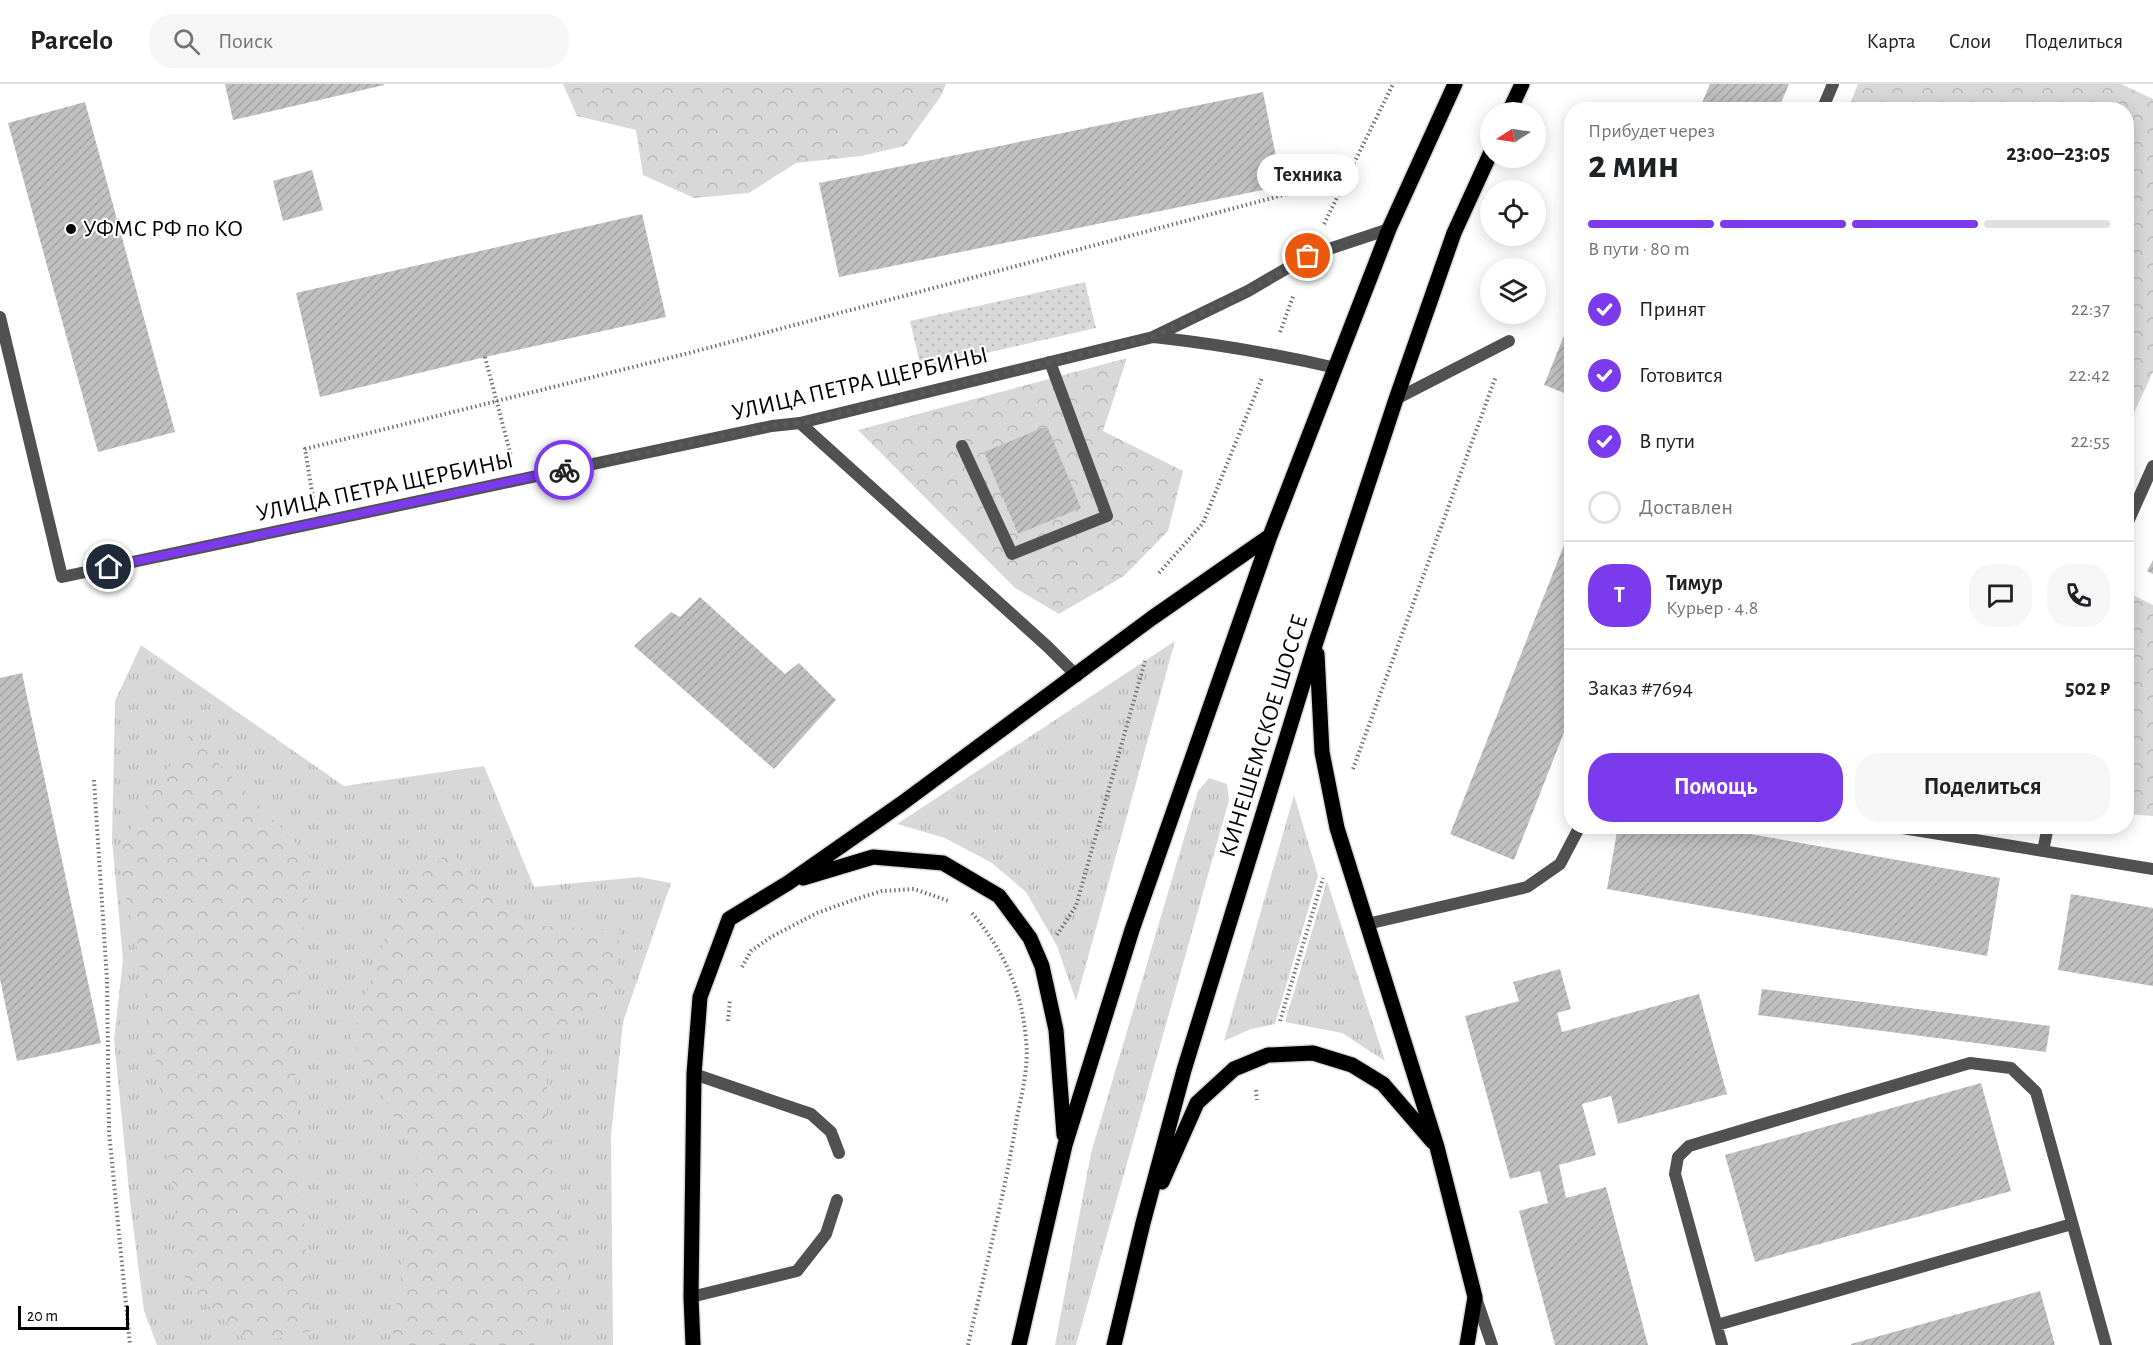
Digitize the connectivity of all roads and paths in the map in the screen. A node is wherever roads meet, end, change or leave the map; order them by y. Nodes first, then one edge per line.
1 (1455, 84) edge
2 (1522, 84) edge
3 (1833, 84) edge
4 (1514, 102) edge
5 (1825, 102) edge
6 (1484, 168) edge
7 (1346, 180) dead end
8 (1389, 229) junction
9 (0, 317) edge
10 (1153, 337) junction
11 (1509, 341) joint
12 (485, 357) dead end
13 (1050, 362) junction
14 (1336, 368) junction
15 (1396, 399) junction
16 (496, 401) junction
17 (800, 423) junction
18 (962, 446) dead end
19 (2153, 466) edge
20 (517, 480) junction
21 (2134, 506) edge
22 (317, 523) junction
23 (1270, 536) junction
24 (1316, 642) junction
25 (1145, 661) dead end
26 (1077, 676) junction
27 (1353, 770) dead end
28 (94, 780) dead end
29 (1576, 834) edge
30 (1939, 834) edge
31 (2046, 834) edge
32 (2043, 851) junction
33 (2153, 869) edge
34 (1324, 874) dead end
35 (788, 882) junction
36 (951, 901) dead end
37 (969, 910) dead end
38 (1367, 924) junction
39 (1054, 941) dead end
40 (737, 976) dead end
41 (731, 996) dead end
42 (1280, 1021) dead end
43 (727, 1027) dead end
44 (694, 1074) junction
45 (1256, 1090) dead end
46 (1257, 1100) dead end
47 (1065, 1145) junction
48 (1437, 1147) junction
49 (839, 1153) dead end
50 (837, 1200) dead end
51 (1143, 1222) junction
52 (2072, 1224) junction
53 (691, 1297) junction
54 (1475, 1297) junction
55 (1717, 1325) junction
56 (130, 1345) edge
57 (693, 1345) edge
58 (968, 1345) edge
59 (1019, 1345) edge
60 (1114, 1345) edge
61 (1467, 1345) edge
62 (1492, 1345) edge
63 (1722, 1345) edge
64 (2106, 1345) edge

1 - 8 main road
2 - 4 main road
3 - 5 street
6 - 15 main road, КИНЕШЕМСКОЕ ШОССЕ
7 - 16 path
8 - 10 street, УЛИЦА ПЕТРА ЩЕРБИНЫ
8 - 14 main road
9 - 22 street, УЛИЦА ПЕТРА ЩЕРБИНЫ
10 - 13 street, УЛИЦА ПЕТРА ЩЕРБИНЫ
10 - 14 street, УЛИЦА ПЕТРА ЩЕРБИНЫ
11 - 15 street
11 - 27 path
12 - 16 path
13 - 17 street, УЛИЦА ПЕТРА ЩЕРБИНЫ
13 - 18 street
14 - 23 main road
15 - 24 main road, КИНЕШЕМСКОЕ ШОССЕ
16 - 20 path
16 - 22 path
17 - 20 street, УЛИЦА ПЕТРА ЩЕРБИНЫ
17 - 26 street
19 - 21 street
20 - 22 street, УЛИЦА ПЕТРА ЩЕРБИНЫ
23 - 26 main road
23 - 47 main road
24 - 38 main road
24 - 51 main road, КИНЕШЕМСКОЕ ШОССЕ
25 - 39 path
26 - 35 main road
28 - 56 path
29 - 38 street
30 - 32 street
31 - 32 street
32 - 33 street
34 - 42 path
35 - 44 main road
35 - 47 main road
36 - 40 path
37 - 58 path
38 - 48 main road
41 - 43 path
44 - 49 street
44 - 53 main road
45 - 46 path
47 - 59 main road
48 - 51 main road
48 - 54 main road
50 - 53 street
51 - 60 main road, КИНЕШЕМСКОЕ ШОССЕ
52 - 55 street
52 - 55 street
52 - 64 street
53 - 57 main road
54 - 61 main road
54 - 62 street
55 - 63 street

